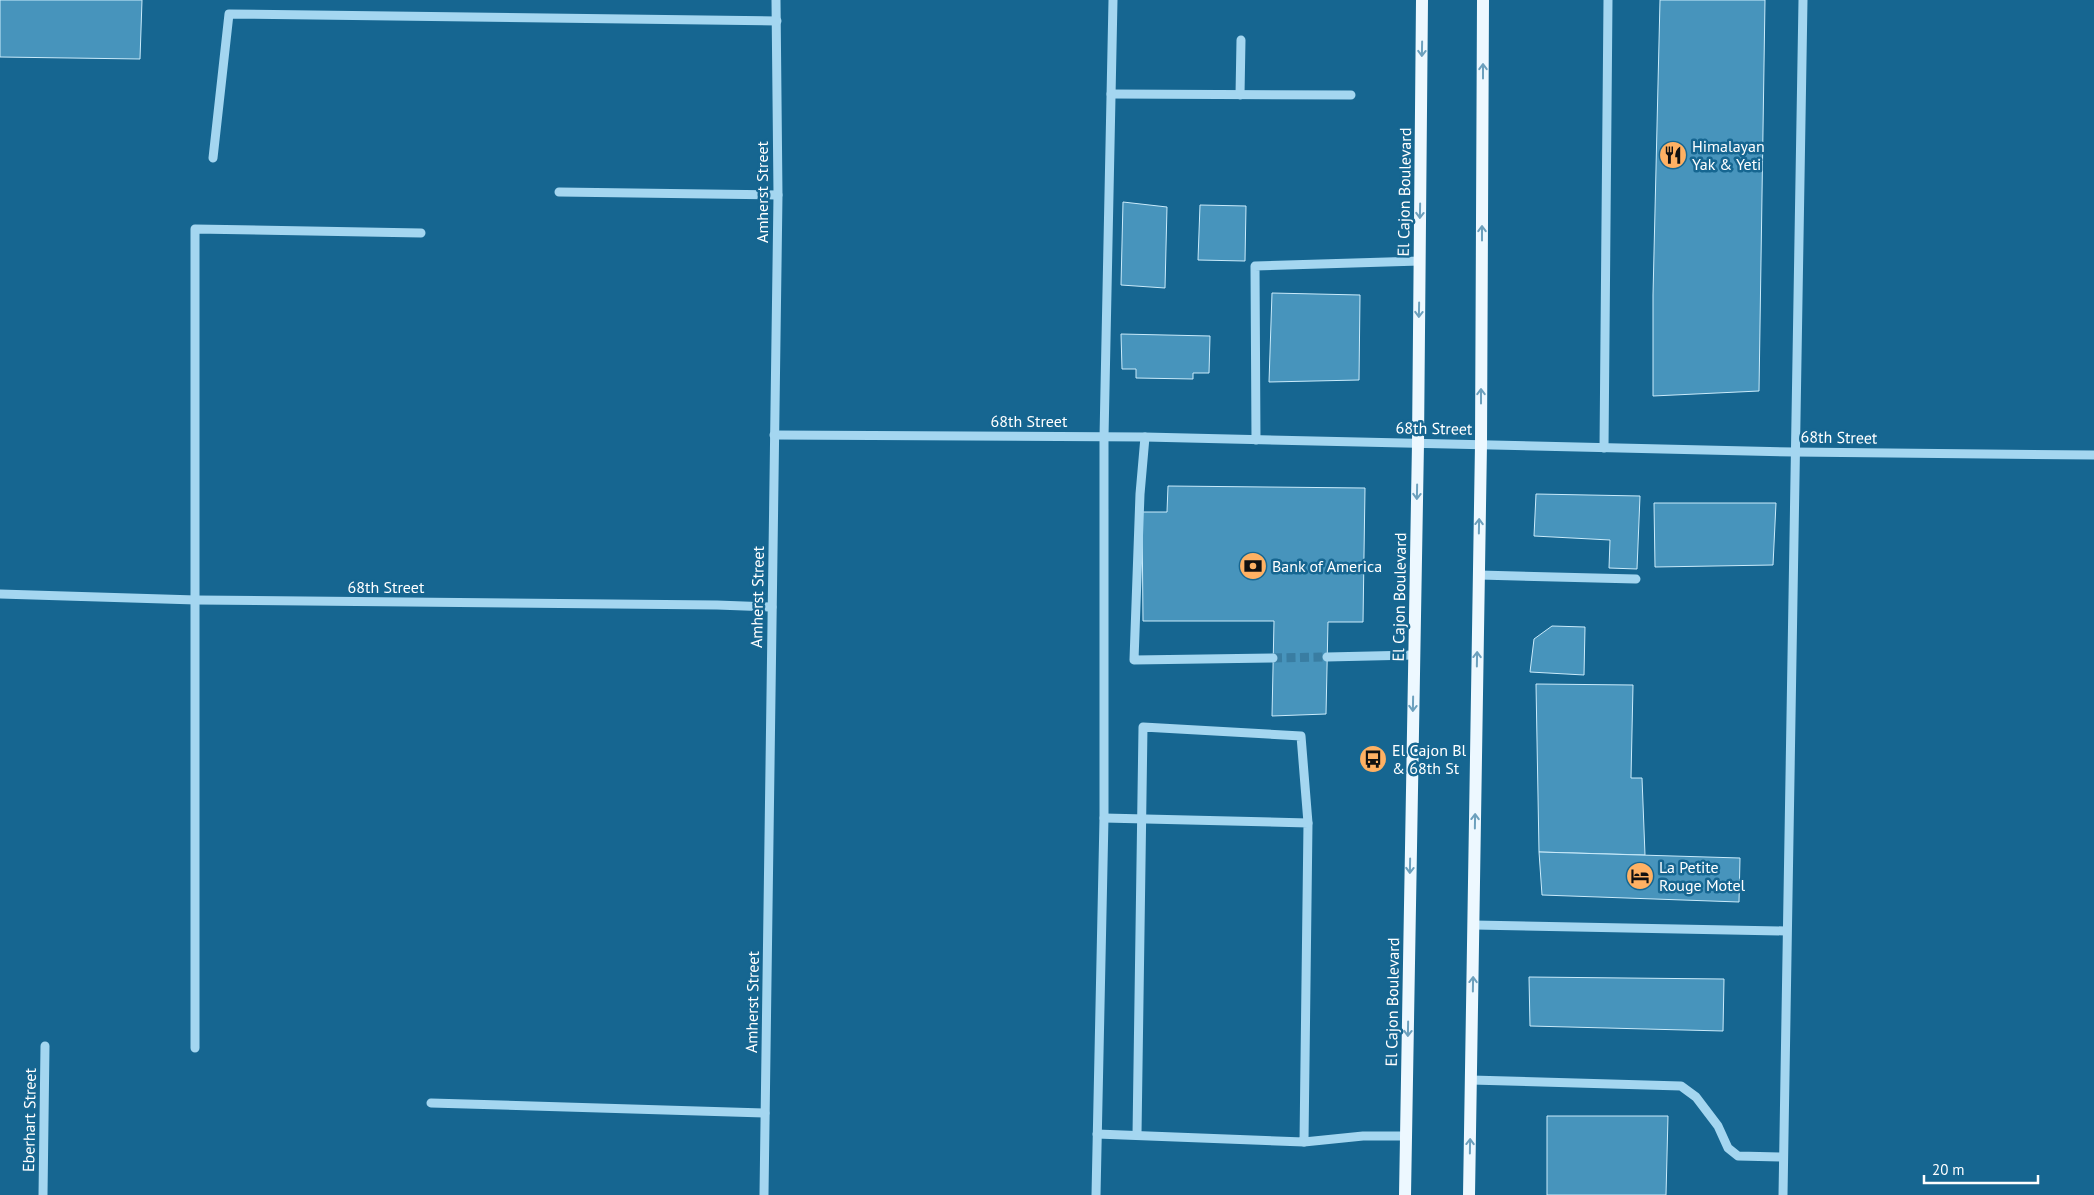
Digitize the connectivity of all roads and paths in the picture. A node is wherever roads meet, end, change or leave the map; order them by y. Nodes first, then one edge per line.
1 (776, 0) edge
2 (1113, 0) edge
3 (1422, 0) edge
4 (1483, 0) edge
5 (1608, 0) edge
6 (1803, 0) edge
7 (777, 22) junction
8 (1241, 40) dead end
9 (1111, 94) junction
10 (1240, 95) junction
11 (1351, 95) dead end
12 (213, 158) dead end
13 (559, 192) dead end
14 (778, 195) junction
15 (421, 233) dead end
16 (1420, 261) junction
17 (774, 435) junction
18 (1104, 436) junction
19 (1145, 437) junction
20 (1256, 440) junction
21 (1418, 443) junction
22 (1480, 444) junction
23 (1604, 448) junction
24 (1794, 452) junction
25 (2094, 455) edge
26 (1478, 575) junction
27 (1636, 579) dead end
28 (0, 594) edge
29 (196, 600) junction
30 (772, 607) junction
31 (1414, 655) junction
32 (1327, 657) tunnel mouth
33 (1273, 658) tunnel mouth
34 (1104, 818) junction
35 (1140, 820) junction
36 (1308, 823) junction
37 (1474, 925) junction
38 (1786, 931) junction
39 (45, 1046) dead end
40 (195, 1048) dead end
41 (1471, 1080) junction
42 (431, 1103) dead end
43 (765, 1113) junction
44 (1097, 1134) junction
45 (1137, 1135) junction
46 (1406, 1136) junction
47 (1304, 1142) junction
48 (1783, 1157) junction
49 (43, 1195) edge
50 (764, 1195) edge
51 (1096, 1195) edge
52 (1405, 1195) edge
53 (1470, 1195) edge
54 (1783, 1195) edge

1 - 7 street, Amherst Street
2 - 9 street
3 -> 16 main road, El Cajon Boulevard
22 -> 4 main road
5 - 23 street
6 - 24 street
7 - 12 street
7 - 14 street, Amherst Street
8 - 10 street
9 - 10 street
9 - 18 street
10 - 11 street
13 - 14 street
14 - 17 street, Amherst Street
15 - 29 street
16 - 20 street
16 -> 21 main road, El Cajon Boulevard
17 - 18 street, 68th Street
17 - 30 street, Amherst Street
18 - 19 street, 68th Street
18 - 34 street
19 - 20 street, 68th Street
19 - 33 street
20 - 21 street, 68th Street
21 - 22 street, 68th Street
21 -> 31 main road, El Cajon Boulevard
22 - 23 street, 68th Street
26 -> 22 main road
23 - 24 street, 68th Street
24 - 25 street, 68th Street
24 - 38 street
26 - 27 street
37 -> 26 main road
28 - 29 street, 68th Street
29 - 30 street, 68th Street
29 - 40 street
30 - 43 street, Amherst Street
31 - 32 street
31 -> 46 main road, El Cajon Boulevard
34 - 35 street
34 - 44 street
35 - 36 street
35 - 36 street
35 - 45 street
36 - 47 street
37 - 38 street
41 -> 37 main road
38 - 48 street
39 - 49 street, Eberhart Street
41 - 48 street
53 -> 41 main road
42 - 43 street
43 - 50 street, Amherst Street
44 - 45 street
44 - 51 street
45 - 47 street
46 - 47 street
46 - 52 main road, El Cajon Boulevard
48 - 54 street

